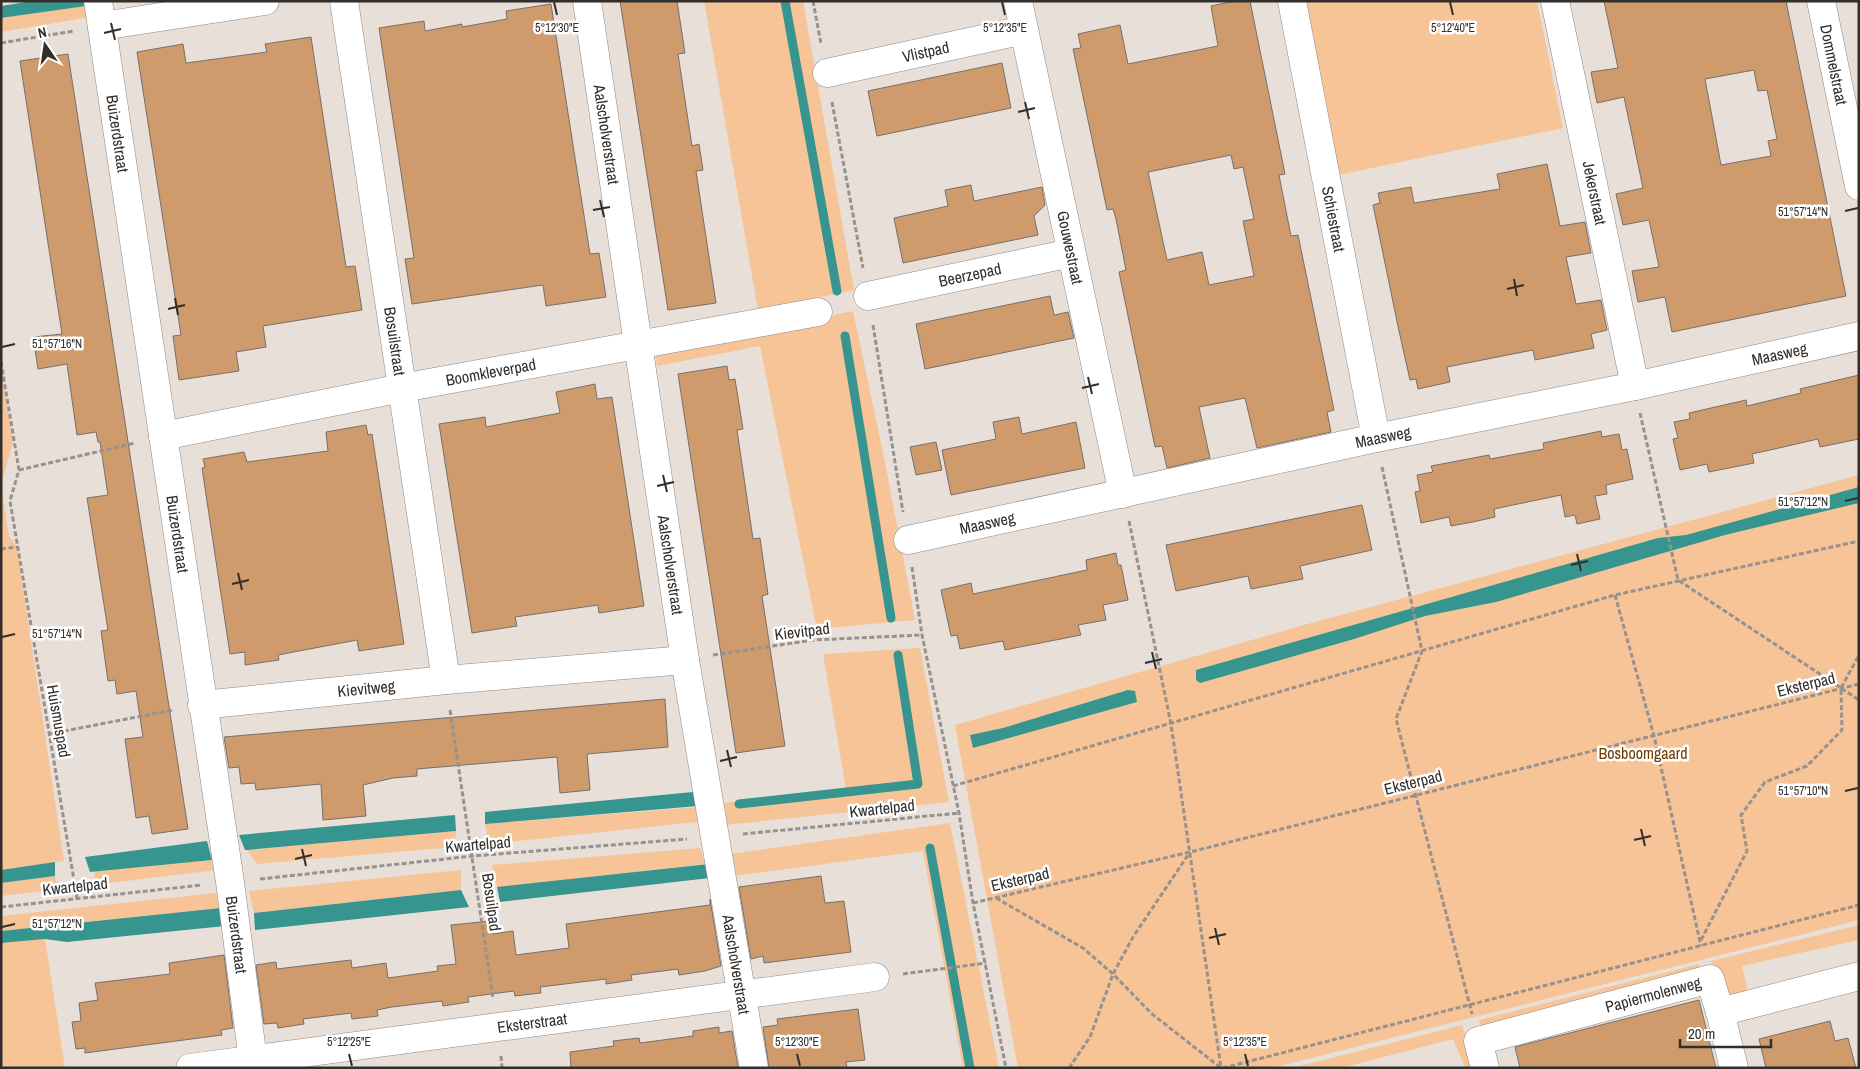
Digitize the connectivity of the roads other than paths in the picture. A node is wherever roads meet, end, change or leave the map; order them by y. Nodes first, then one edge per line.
1 (265, 1) edge
2 (344, 1) edge
3 (587, 1) edge
4 (1018, 1) edge
5 (1292, 1) edge
6 (1555, 1) edge
7 (1821, 1) edge
8 (100, 14) edge
9 (1024, 30) junction
10 (827, 73) dead end
11 (1859, 186) edge
12 (1071, 253) junction
13 (868, 296) dead end
14 (818, 312) dead end
15 (1859, 336) edge
16 (638, 345) junction
17 (1634, 386) junction
18 (402, 388) junction
19 (163, 436) junction
20 (1376, 438) junction
21 (1123, 494) junction
22 (908, 540) dead end
23 (685, 660) junction
24 (446, 680) junction
25 (202, 705) junction
26 (1859, 976) edge
27 (875, 977) dead end
28 (742, 996) junction
29 (1720, 1012) junction
30 (253, 1064) edge
31 (190, 1068) edge
32 (754, 1068) edge
33 (1485, 1068) edge
34 (1734, 1068) edge

1 - 8 street
2 - 18 street, Bosuilstraat
3 - 16 street, Aalscholverstraat
4 - 9 street, Gouwestraat
5 - 20 street, Schiestraat
6 - 17 street, Jekerstraat
7 - 11 street, Dommelstraat
8 - 19 street, Buizerdstraat
9 - 10 street, Vlistpad
9 - 12 street, Gouwestraat
12 - 13 street, Beerzepad
12 - 21 street, Gouwestraat
14 - 16 street, Boomkleverpad
15 - 17 street, Maasweg
16 - 18 street, Boomkleverpad
16 - 23 street, Aalscholverstraat
17 - 20 street, Maasweg
18 - 19 street, Boomkleverpad
18 - 24 street, Bosuilstraat
19 - 25 street, Buizerdstraat
20 - 21 street, Maasweg
21 - 22 street, Maasweg
23 - 24 street, Kievitweg
23 - 28 street, Aalscholverstraat
24 - 25 street, Kievitweg
25 - 30 street, Buizerdstraat
26 - 29 street
27 - 28 street, Eksterstraat
28 - 30 street, Eksterstraat
28 - 32 street, Aalscholverstraat
29 - 33 street, Papiermolenweg
29 - 34 street, Papiermolenweg
30 - 31 street, Eksterstraat

